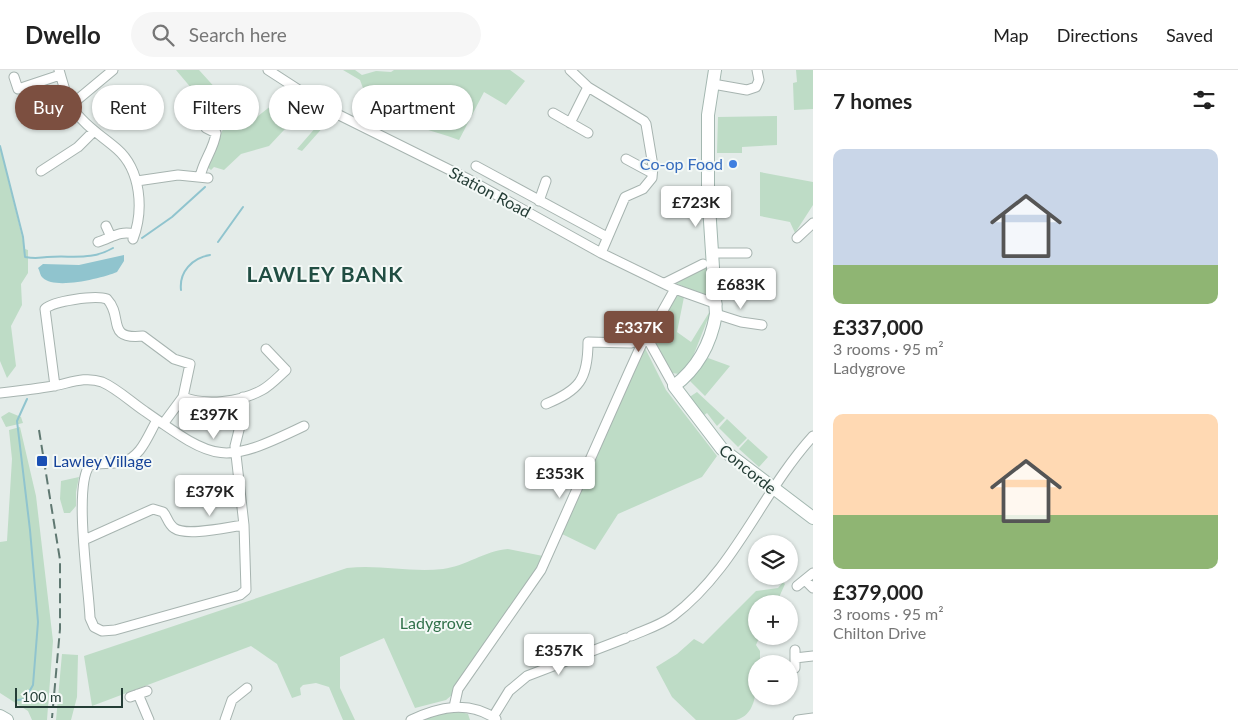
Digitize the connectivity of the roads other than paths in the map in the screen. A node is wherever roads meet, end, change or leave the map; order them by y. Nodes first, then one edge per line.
1 (113, 70) edge
2 (268, 70) edge
3 (570, 70) edge
4 (715, 70) edge
5 (757, 70) edge
6 (59, 72) edge
7 (14, 77) dead end
8 (713, 84) junction
9 (64, 85) edge
10 (588, 87) junction
11 (82, 96) edge
12 (553, 113) dead end
13 (82, 117) edge
14 (570, 123) junction
15 (210, 130) edge
16 (94, 131) junction
17 (588, 133) dead end
18 (626, 159) dead end
19 (476, 166) dead end
20 (652, 173) junction
21 (54, 175) dead end
22 (137, 181) junction
23 (546, 181) dead end
24 (539, 201) junction
25 (813, 223) edge
26 (106, 226) dead end
27 (111, 237) junction
28 (608, 237) junction
29 (797, 238) dead end
30 (98, 242) dead end
31 (746, 252) dead end
32 (601, 253) junction
33 (712, 253) junction
34 (703, 264) dead end
35 (665, 283) junction
36 (675, 289) junction
37 (717, 309) junction
38 (762, 325) dead end
39 (644, 340) junction
40 (266, 349) dead end
41 (55, 386) junction
42 (674, 386) junction
43 (0, 393) edge
44 (183, 397) junction
45 (242, 397) junction
46 (546, 404) dead end
47 (160, 422) junction
48 (304, 426) dead end
49 (813, 436) edge
50 (236, 453) junction
51 (774, 490) junction
52 (813, 518) edge
53 (244, 524) junction
54 (84, 540) junction
55 (813, 573) edge
56 (805, 580) junction
57 (797, 586) dead end
58 (813, 588) edge
59 (795, 655) edge
60 (813, 656) edge
61 (247, 688) dead end
62 (138, 694) dead end
63 (454, 707) junction
64 (0, 716) edge
65 (495, 719) edge
66 (7, 720) edge
67 (149, 720) edge
68 (225, 720) edge
69 (411, 720) edge

1 - 11 street
2 - 32 street, Station Road
3 - 10 street
4 - 8 street
5 - 8 street
6 - 7 street
6 - 9 street
8 - 33 street
10 - 14 street
10 - 20 street
12 - 14 street
13 - 16 street
14 - 17 street
15 - 22 street
16 - 21 street
16 - 22 street
18 - 20 street
19 - 24 street
20 - 28 street
22 - 27 street
23 - 24 street
24 - 28 street
25 - 29 street
26 - 27 street
27 - 30 street
28 - 32 street
31 - 33 street
32 - 35 street, Station Road
33 - 37 street
34 - 35 street
35 - 36 street, Station Road
36 - 37 street, Station Road
36 - 39 street
37 - 38 street, Station Road
37 - 42 street
39 - 42 street
39 - 46 street
39 - 63 street
40 - 45 street
41 - 43 street
41 - 44 street
41 - 47 street
42 - 51 street, Concorde
44 - 45 street
44 - 47 street
45 - 50 street
47 - 50 street
47 - 54 street
48 - 50 street
49 - 51 street
50 - 53 street
51 - 52 street, Concorde
51 - 65 street
53 - 54 street
53 - 54 street
55 - 56 street
56 - 57 street
56 - 58 street
59 - 60 street
61 - 68 street
62 - 67 street
63 - 65 street
63 - 69 street
64 - 66 street

